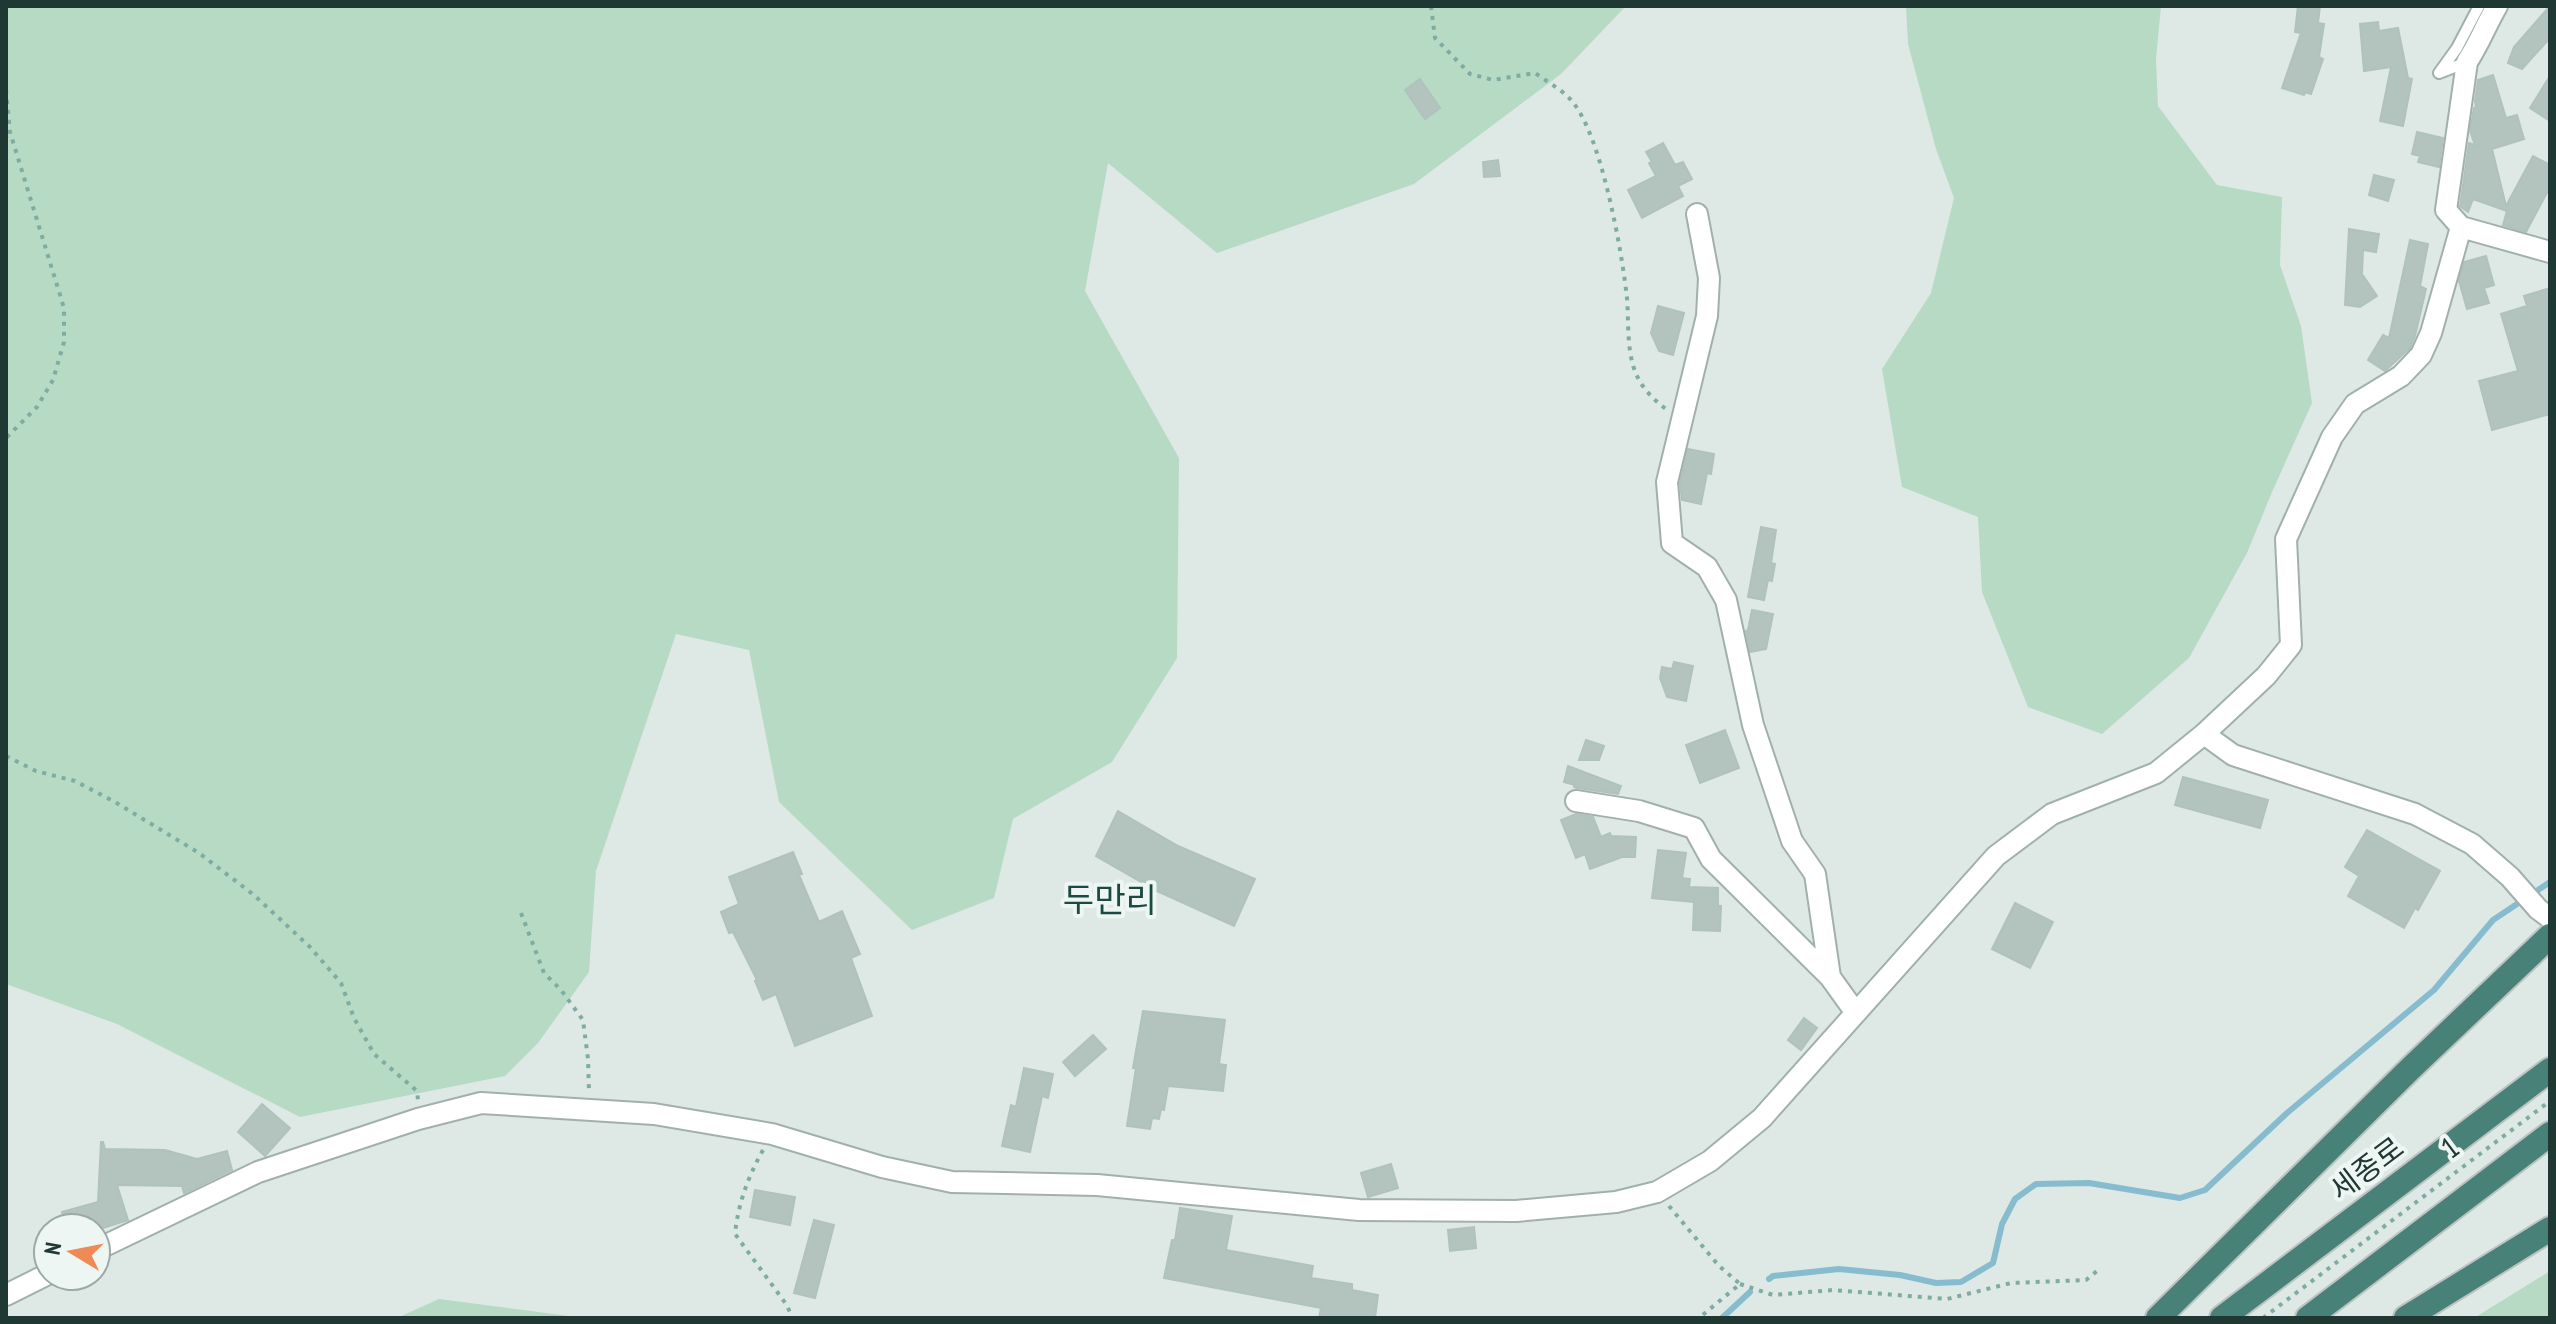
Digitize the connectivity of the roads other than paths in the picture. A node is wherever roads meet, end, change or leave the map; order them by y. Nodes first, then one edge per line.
1 (2479, 6) edge
2 (2497, 6) edge
3 (2467, 62) junction
4 (1697, 214) dead end
5 (2461, 227) junction
6 (2550, 253) edge
7 (2204, 734) junction
8 (1576, 801) dead end
9 (2544, 914) edge
10 (2550, 936) edge
11 (1830, 977) junction
12 (1856, 1013) junction
13 (2550, 1070) edge
14 (2550, 1134) edge
15 (2550, 1229) edge
16 (112, 1242) edge
17 (32, 1282) edge
18 (6, 1295) edge
19 (2158, 1318) edge
20 (2222, 1318) edge
21 (2308, 1318) edge
22 (2406, 1318) edge

1 - 3 lane
2 - 3 street
3 - 5 street
4 - 11 street
5 - 6 street
5 - 7 street
7 - 9 street
7 - 12 street
8 - 11 street
10 - 19 highway
11 - 12 street
12 - 16 street
13 - 20 highway, 세종로
14 - 21 highway
15 - 22 highway
17 - 18 street

